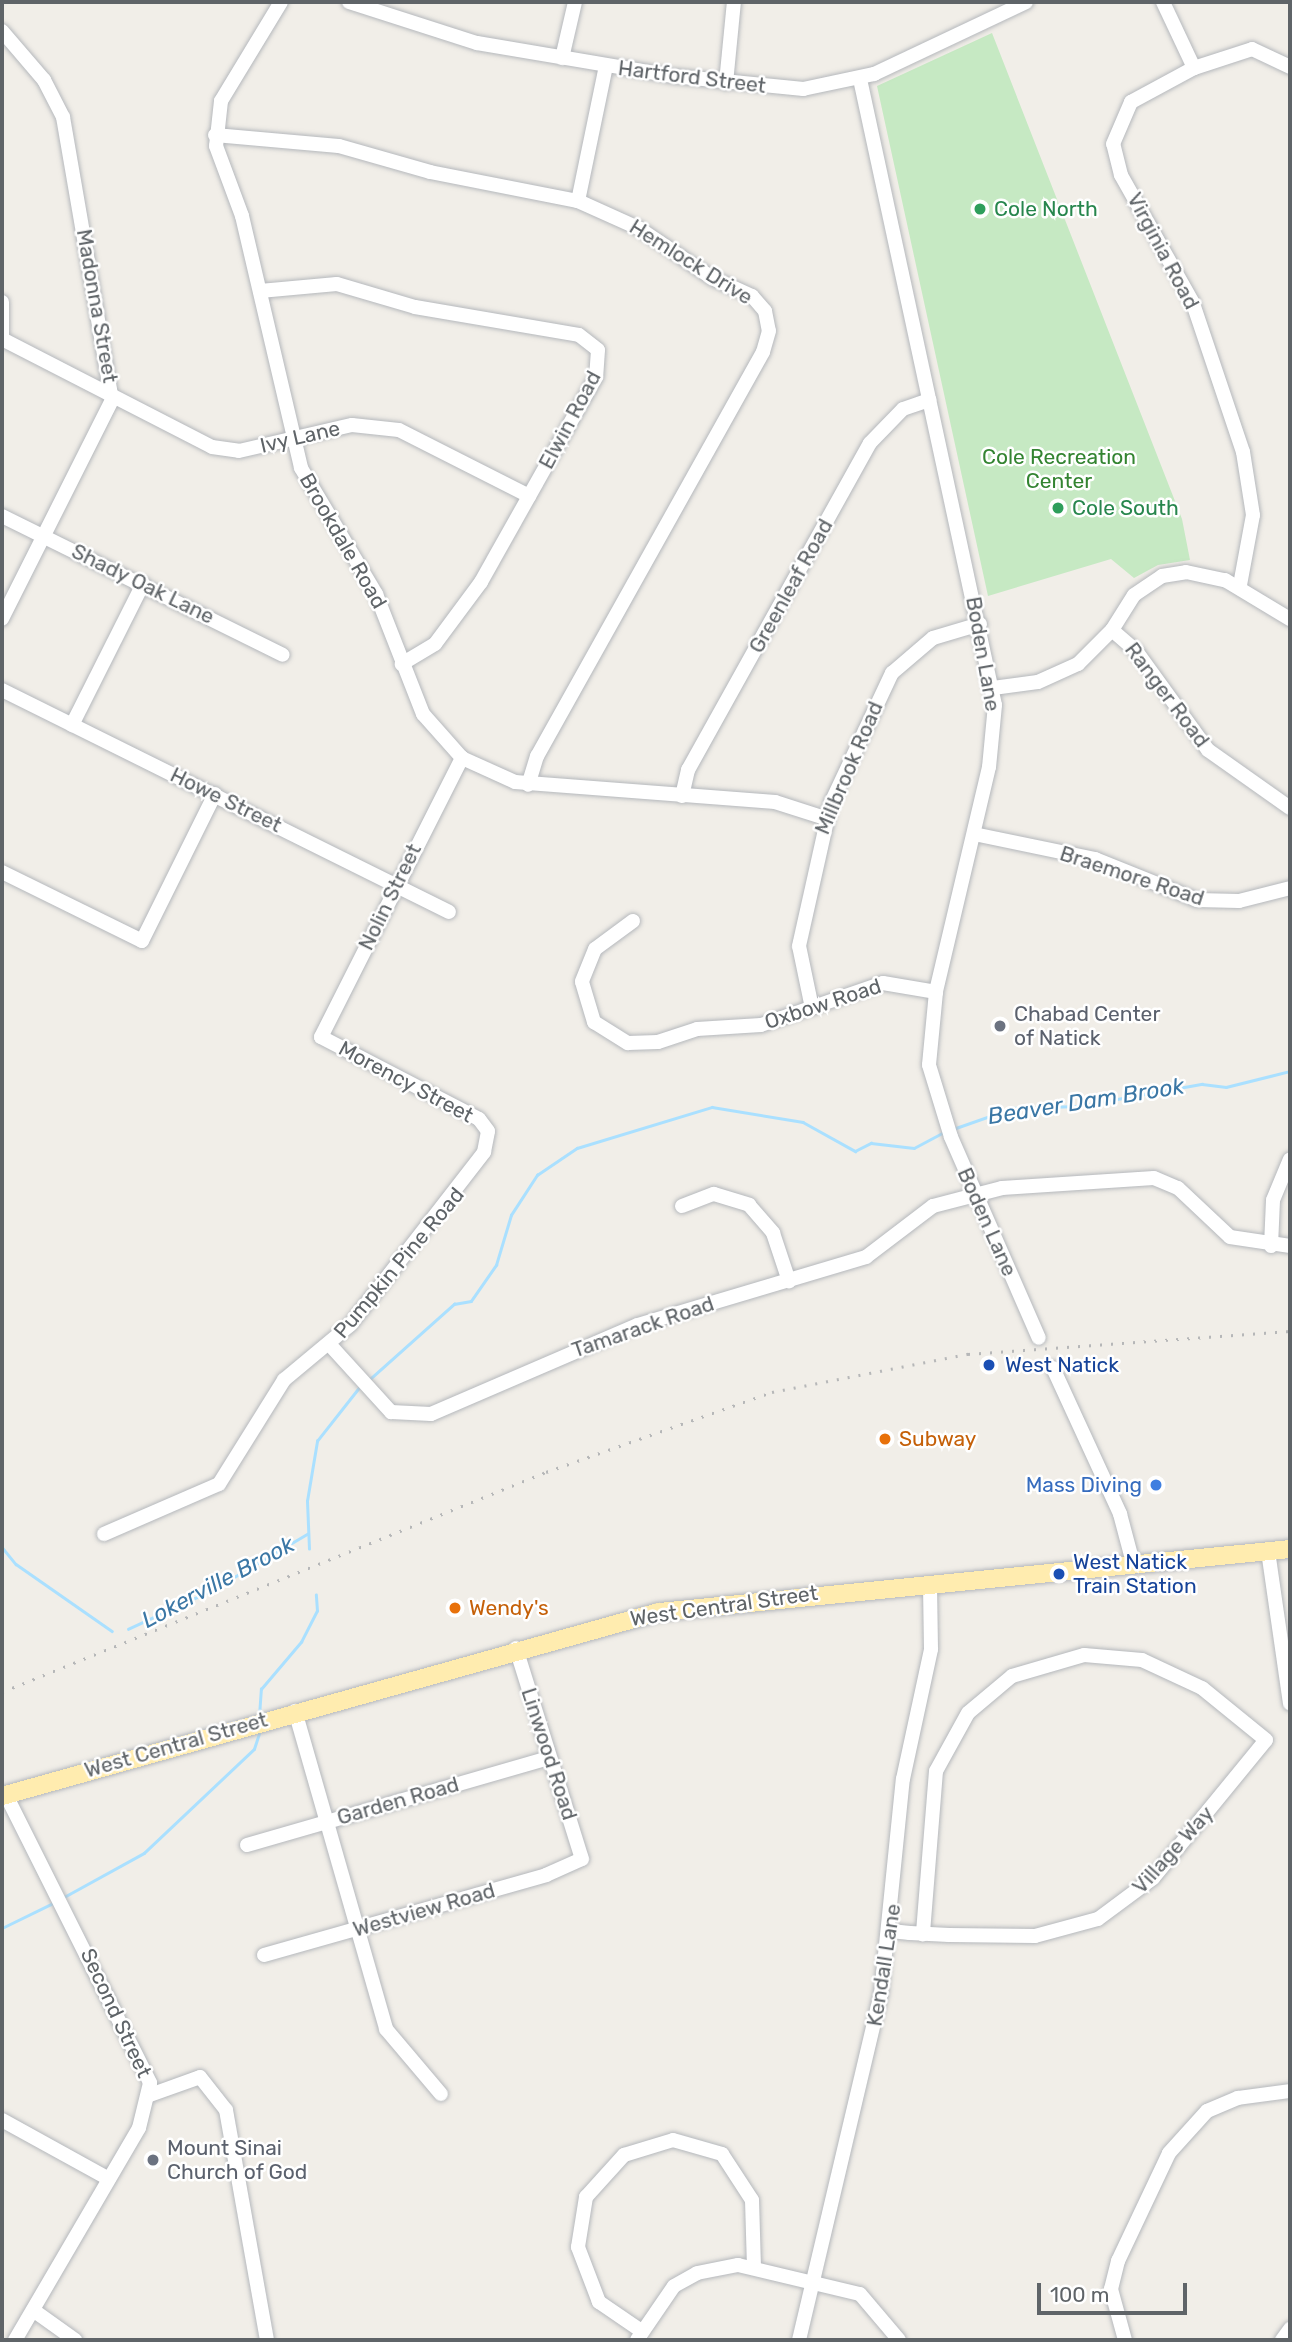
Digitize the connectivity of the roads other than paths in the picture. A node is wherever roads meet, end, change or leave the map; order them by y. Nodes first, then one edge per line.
1 (281, 2) edge
2 (349, 2) edge
3 (575, 2) edge
4 (734, 2) edge
5 (1026, 2) edge
6 (1163, 2) edge
7 (2, 31) edge
8 (562, 58) junction
9 (606, 66) junction
10 (1290, 66) edge
11 (1194, 68) junction
12 (860, 79) junction
13 (726, 83) junction
14 (215, 135) junction
15 (579, 201) junction
16 (260, 291) junction
17 (2, 302) edge
18 (2, 339) edge
19 (111, 394) junction
20 (929, 400) junction
21 (292, 437) junction
22 (530, 496) junction
23 (2, 516) edge
24 (44, 536) junction
25 (144, 584) junction
26 (1240, 585) junction
27 (2, 619) edge
28 (1290, 619) edge
29 (980, 624) junction
30 (1112, 630) junction
31 (283, 655) dead end
32 (402, 664) junction
33 (993, 688) junction
34 (2, 690) edge
35 (72, 725) junction
36 (462, 758) junction
37 (528, 785) junction
38 (215, 794) junction
39 (682, 796) junction
40 (1290, 808) edge
41 (825, 818) junction
42 (974, 834) junction
43 (2, 872) edge
44 (396, 885) junction
45 (1290, 888) edge
46 (449, 912) dead end
47 (633, 921) dead end
48 (936, 992) junction
49 (812, 1008) junction
50 (321, 1037) joint
51 (488, 1131) joint
52 (1290, 1159) edge
53 (974, 1193) junction
54 (682, 1206) dead end
55 (1271, 1246) junction
56 (1290, 1246) edge
57 (789, 1280) junction
58 (1039, 1338) dead end
59 (330, 1345) junction
60 (1053, 1368) dead end
61 (104, 1534) dead end
62 (1290, 1549) edge
63 (1268, 1551) junction
64 (1133, 1563) junction
65 (930, 1584) junction
66 (516, 1648) junction
67 (1290, 1703) edge
68 (295, 1712) junction
69 (549, 1758) junction
70 (4, 1795) edge
71 (327, 1822) junction
72 (247, 1845) dead end
73 (582, 1859) joint
74 (358, 1929) junction
75 (891, 1931) junction
76 (923, 1934) junction
77 (264, 1955) dead end
78 (1290, 2091) edge
79 (441, 2094) dead end
80 (150, 2095) junction
81 (2, 2120) edge
82 (109, 2179) junction
83 (754, 2266) junction
84 (814, 2278) junction
85 (33, 2310) junction
86 (1290, 2329) edge
87 (638, 2335) edge
88 (15, 2340) edge
89 (75, 2340) edge
90 (267, 2340) edge
91 (799, 2340) edge
92 (899, 2340) edge
93 (1125, 2340) edge
94 (1282, 2340) edge

1 - 14 street, Brookdale Road
2 - 8 street, Hartford Street
3 - 8 street
4 - 13 street
5 - 12 street, Hartford Street
6 - 11 street
7 - 19 street, Madonna Street
8 - 9 street, Hartford Street
9 - 13 street, Hartford Street
9 - 15 street
10 - 11 street, Virginia Road
11 - 26 street, Virginia Road
12 - 13 street, Hartford Street
12 - 20 street, Boden Lane
14 - 15 street, Hemlock Drive
14 - 16 street, Brookdale Road
15 - 37 street, Hemlock Drive
16 - 21 street, Brookdale Road
16 - 22 street, Elwin Road
17 - 18 street
18 - 19 street, Ivy Lane
19 - 21 street, Ivy Lane
19 - 24 street, Madonna Street
20 - 29 street, Boden Lane
20 - 39 street, Greenleaf Road
21 - 22 street, Ivy Lane
21 - 32 street, Brookdale Road
22 - 32 street, Elwin Road
23 - 24 street, Shady Oak Lane
24 - 25 street, Shady Oak Lane
24 - 27 street, Madonna Street
25 - 31 street, Shady Oak Lane
25 - 35 street
26 - 28 street
26 - 30 street
29 - 33 street, Boden Lane
29 - 41 street, Millbrook Road
30 - 33 street
30 - 40 street, Ranger Road
32 - 36 street, Brookdale Road
33 - 42 street, Boden Lane
34 - 35 street, Howe Street
35 - 38 street, Howe Street
36 - 37 street, Brookdale Road
36 - 44 street, Nolin Street
37 - 39 street, Brookdale Road
38 - 43 street
38 - 44 street, Howe Street
39 - 41 street, Brookdale Road
41 - 49 street, Millbrook Road
42 - 45 street, Braemore Road
42 - 48 street, Boden Lane
44 - 46 street, Howe Street
44 - 50 street, Nolin Street
47 - 49 street, Oxbow Road
48 - 49 street, Oxbow Road
48 - 53 street, Boden Lane
50 - 51 street, Morency Street
51 - 59 street, Pumpkin Pine Road
52 - 55 street
53 - 55 street, Tamarack Road
53 - 57 street, Tamarack Road
53 - 58 street, Boden Lane
54 - 57 street
55 - 56 street, Tamarack Road
57 - 59 street, Tamarack Road
59 - 61 street, Pumpkin Pine Road
60 - 64 street
62 - 63 main road, West Central Street
63 - 64 main road, West Central Street
63 - 67 street
64 - 65 main road, West Central Street
65 - 66 main road, West Central Street
65 - 75 street, Kendall Lane
66 - 68 main road, West Central Street
66 - 69 street, Linwood Road
68 - 70 main road, West Central Street
68 - 71 street
69 - 71 street, Garden Road
69 - 73 street, Linwood Road
70 - 80 street, Second Street
71 - 72 street, Garden Road
71 - 74 street
73 - 74 street, Westview Road
74 - 77 street, Westview Road
74 - 79 street
75 - 76 street, Village Way
75 - 84 street, Kendall Lane
76 - 76 street, Village Way
78 - 93 street
80 - 82 street, Second Street
80 - 90 street
81 - 82 street
82 - 85 street, Second Street
83 - 84 street
83 - 87 street
83 - 87 street
84 - 91 street, Kendall Lane
84 - 92 street
85 - 88 street, Second Street
85 - 89 street
86 - 94 street

